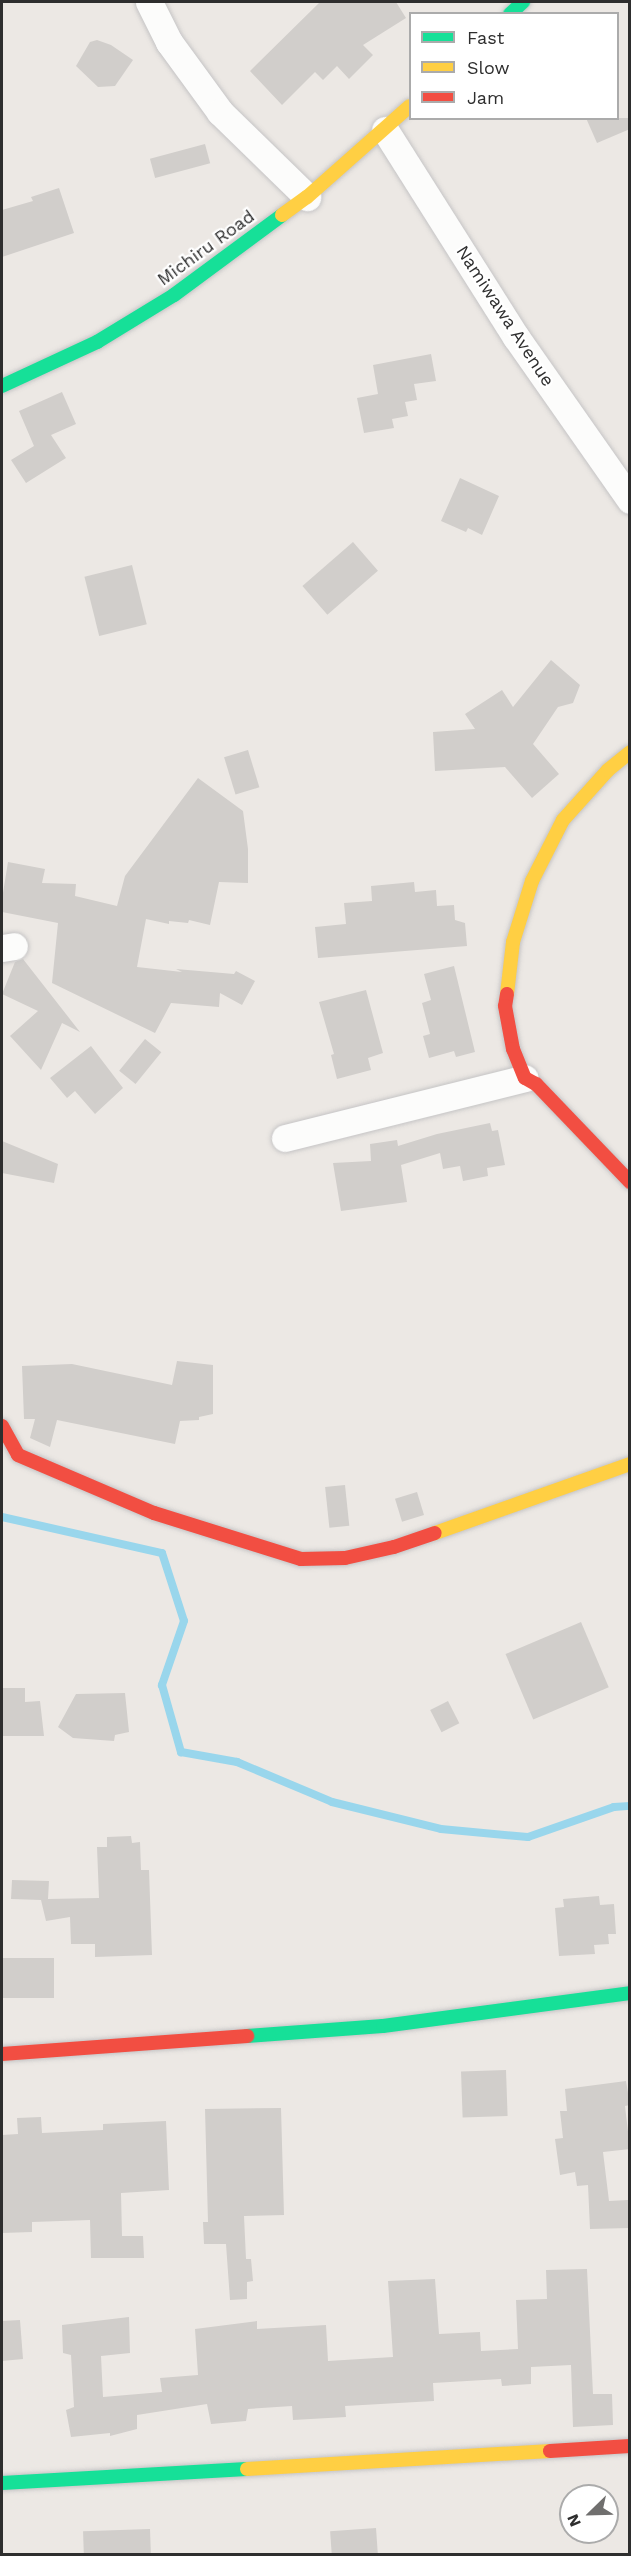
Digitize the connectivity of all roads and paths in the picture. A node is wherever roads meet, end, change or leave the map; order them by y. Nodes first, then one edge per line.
1 (148, 2) edge
2 (409, 108) edge
3 (385, 130) junction
4 (307, 197) junction
5 (2, 386) edge
6 (630, 500) edge
7 (630, 752) edge
8 (525, 1078) junction
9 (285, 1138) dead end
10 (630, 1182) edge
11 (2, 1426) edge
12 (630, 1464) edge
13 (630, 1993) edge
14 (2, 2054) edge
15 (630, 2446) edge
16 (2, 2483) edge

1 - 4 street
2 - 3 street, Michiru Road
3 - 4 street, Michiru Road
3 - 6 street, Namiwawa Avenue
4 - 5 street, Michiru Road
7 - 8 street
8 - 9 street
8 - 10 street
11 - 12 street
13 - 14 street
15 - 16 street

